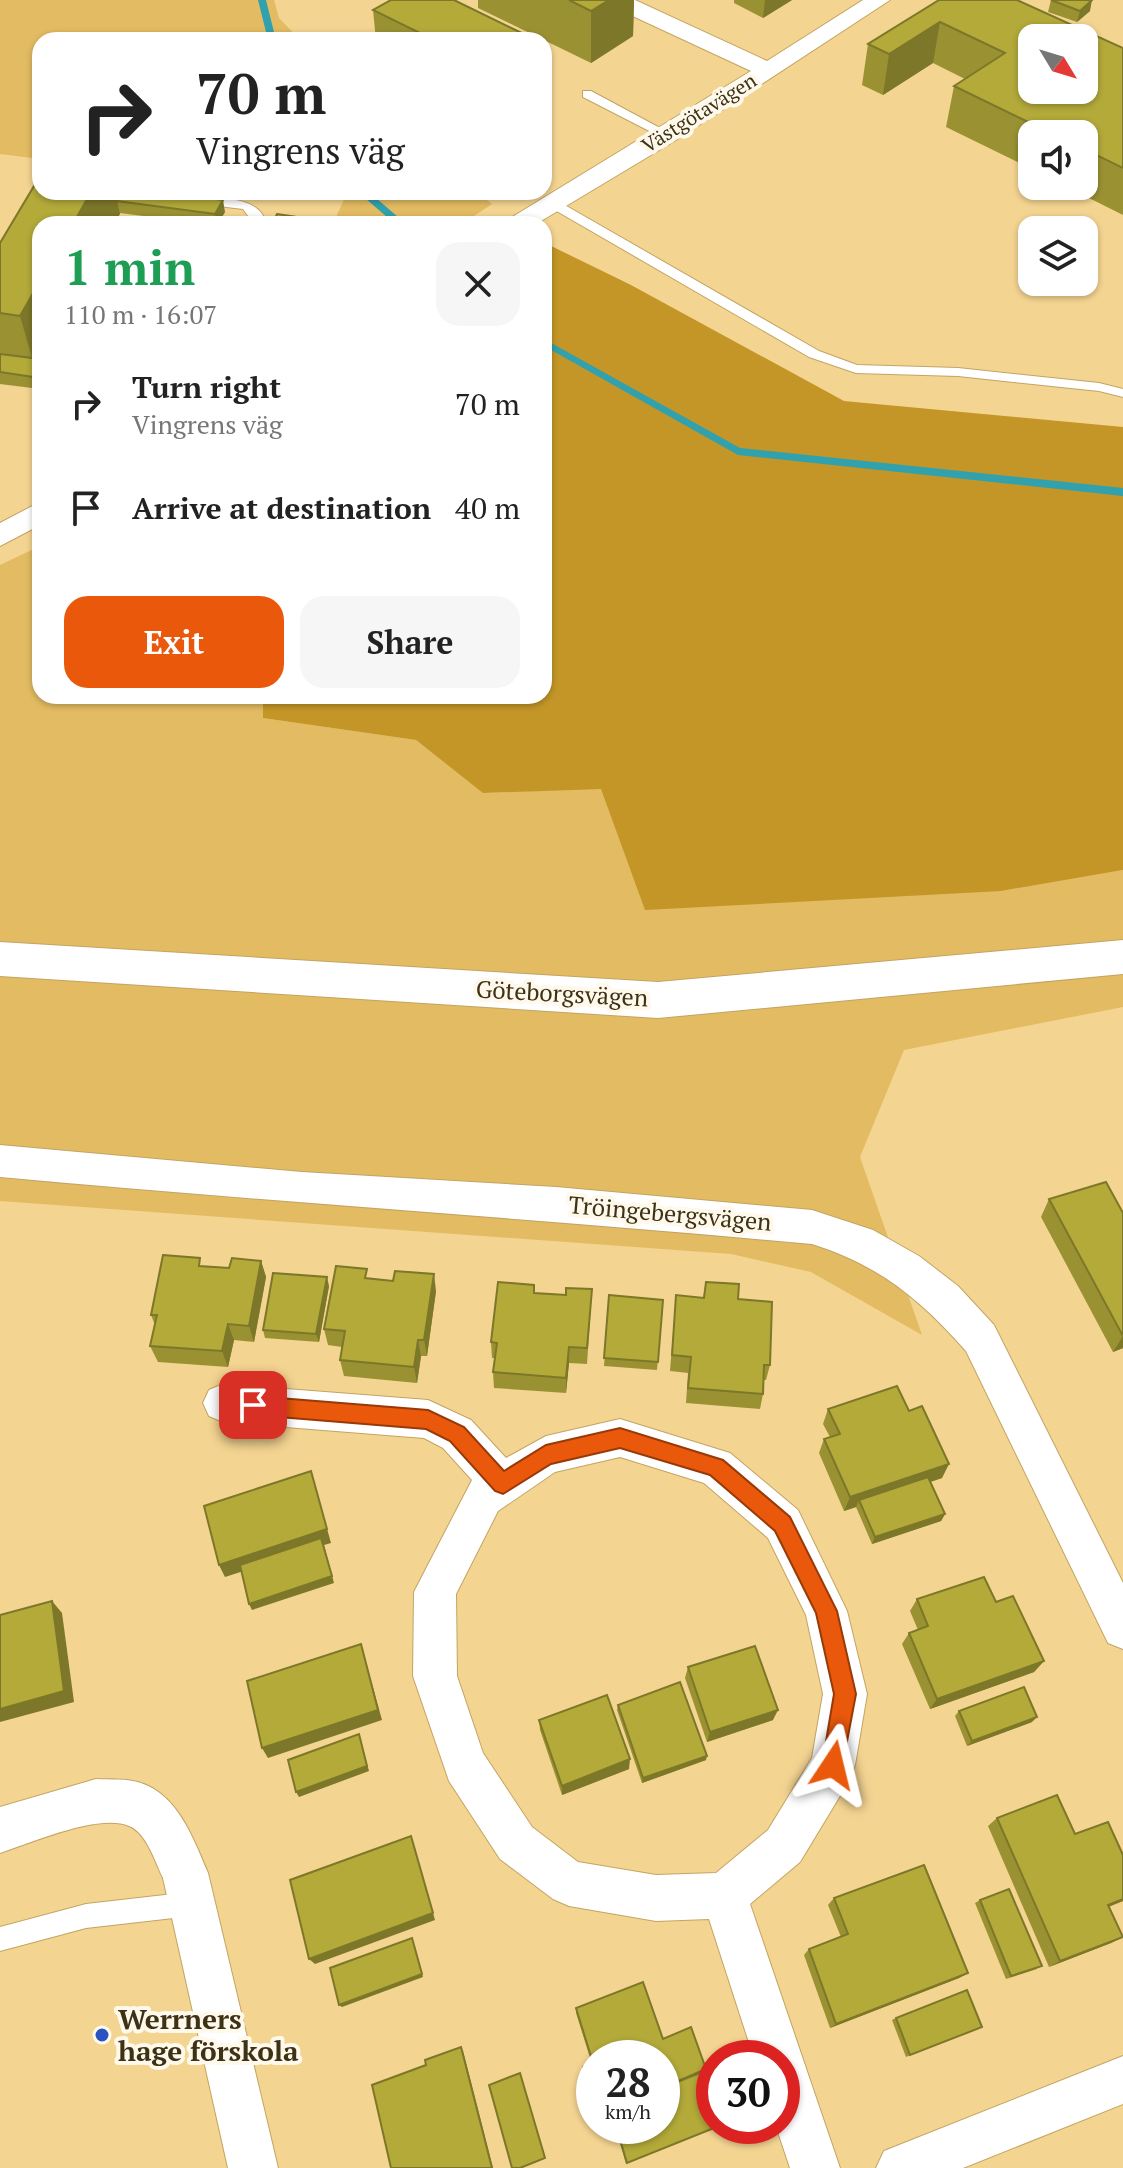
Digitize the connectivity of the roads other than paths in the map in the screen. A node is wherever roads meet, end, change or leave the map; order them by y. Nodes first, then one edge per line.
1 (617, 0) edge
2 (879, 0) edge
3 (767, 70) junction
4 (587, 94) dead end
5 (667, 135) junction
6 (192, 200) edge
7 (552, 203) junction
8 (256, 216) edge
9 (531, 216) edge
10 (1123, 393) edge
11 (32, 517) edge
12 (0, 536) edge
13 (1123, 957) edge
14 (0, 959) edge
15 (0, 1161) edge
16 (223, 1403) dead end
17 (503, 1484) junction
18 (1123, 1628) edge
19 (0, 1830) edge
20 (724, 1896) junction
21 (191, 1904) junction
22 (0, 1939) edge
23 (772, 2040) edge
24 (1123, 2080) edge
25 (800, 2123) edge
26 (253, 2168) edge
27 (815, 2168) edge
28 (901, 2168) edge

1 - 3 street
2 - 3 street, Västgötavägen
3 - 5 street, Västgötavägen
4 - 5 lane
5 - 7 street, Västgötavägen
6 - 8 lane
7 - 9 street, Västgötavägen
7 - 10 lane
11 - 12 street
13 - 14 main road, Göteborgsvägen
15 - 18 street, Tröingebergsvägen
16 - 17 street
17 - 20 street
17 - 20 street
19 - 21 street
20 - 23 street
21 - 22 lane
21 - 26 street
24 - 28 street
25 - 27 street

